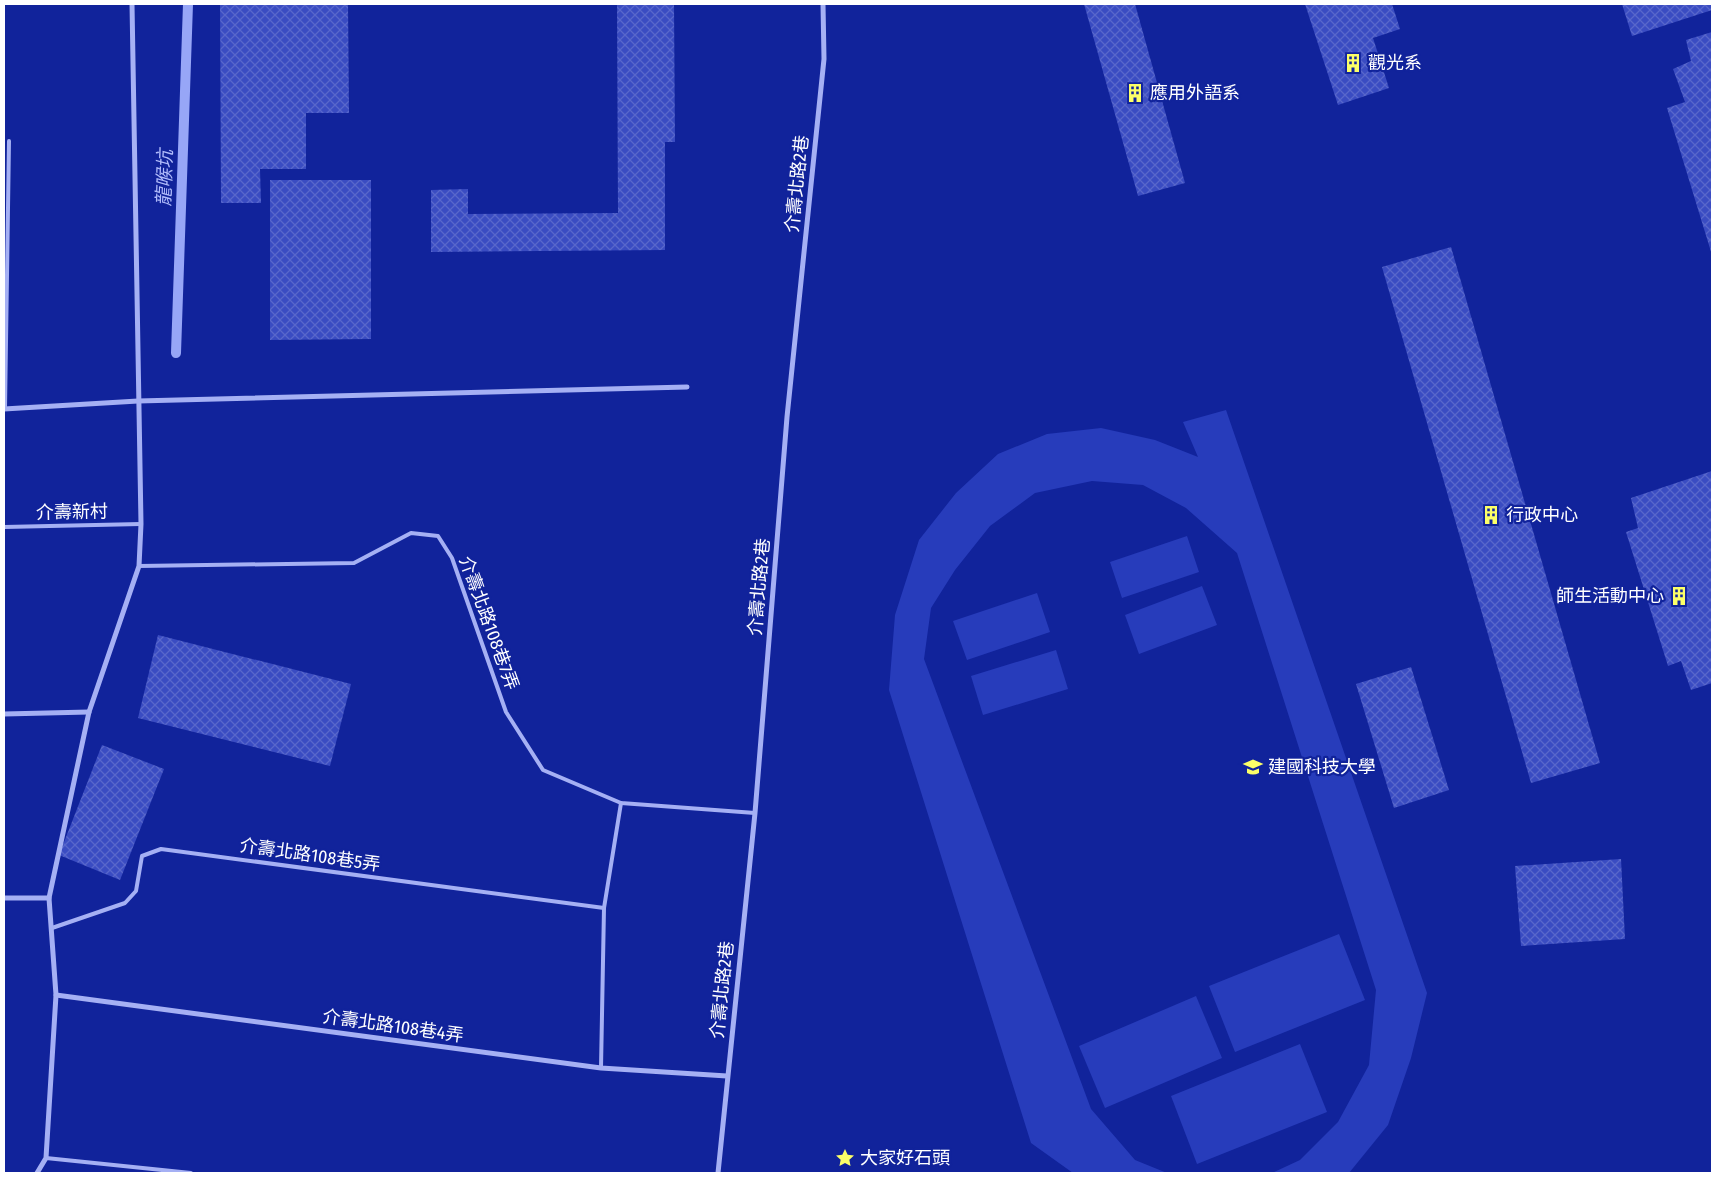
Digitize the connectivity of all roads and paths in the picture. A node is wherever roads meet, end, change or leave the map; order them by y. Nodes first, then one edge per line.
1 (132, 4) edge
2 (823, 4) edge
3 (9, 141) dead end
4 (687, 386) dead end
5 (138, 401) junction
6 (4, 409) edge
7 (141, 524) junction
8 (4, 527) edge
9 (139, 566) junction
10 (89, 712) junction
11 (4, 714) edge
12 (620, 803) junction
13 (755, 813) junction
14 (4, 898) edge
15 (49, 898) junction
16 (604, 908) junction
17 (52, 928) junction
18 (56, 995) junction
19 (601, 1068) junction
20 (727, 1076) junction
21 (46, 1158) junction
22 (37, 1173) edge
23 (191, 1173) edge
24 (718, 1173) edge

1 - 5 street
2 - 13 street, 介壽北路2巷
3 - 6 lane
4 - 5 street
5 - 6 street
5 - 7 street
7 - 8 lane, 介壽新村
7 - 9 street
9 - 10 street
9 - 12 lane, 介壽北路108巷7弄
10 - 11 street
10 - 15 street
12 - 13 lane, 介壽北路108巷7弄
12 - 16 lane
13 - 20 street, 介壽北路2巷
14 - 15 street
15 - 17 street
16 - 17 lane, 介壽北路108巷5弄
16 - 19 lane
17 - 18 street
18 - 19 street, 介壽北路108巷4弄
18 - 21 street
19 - 20 street, 介壽北路108巷4弄
20 - 24 street, 介壽北路2巷
21 - 22 street
21 - 23 lane

